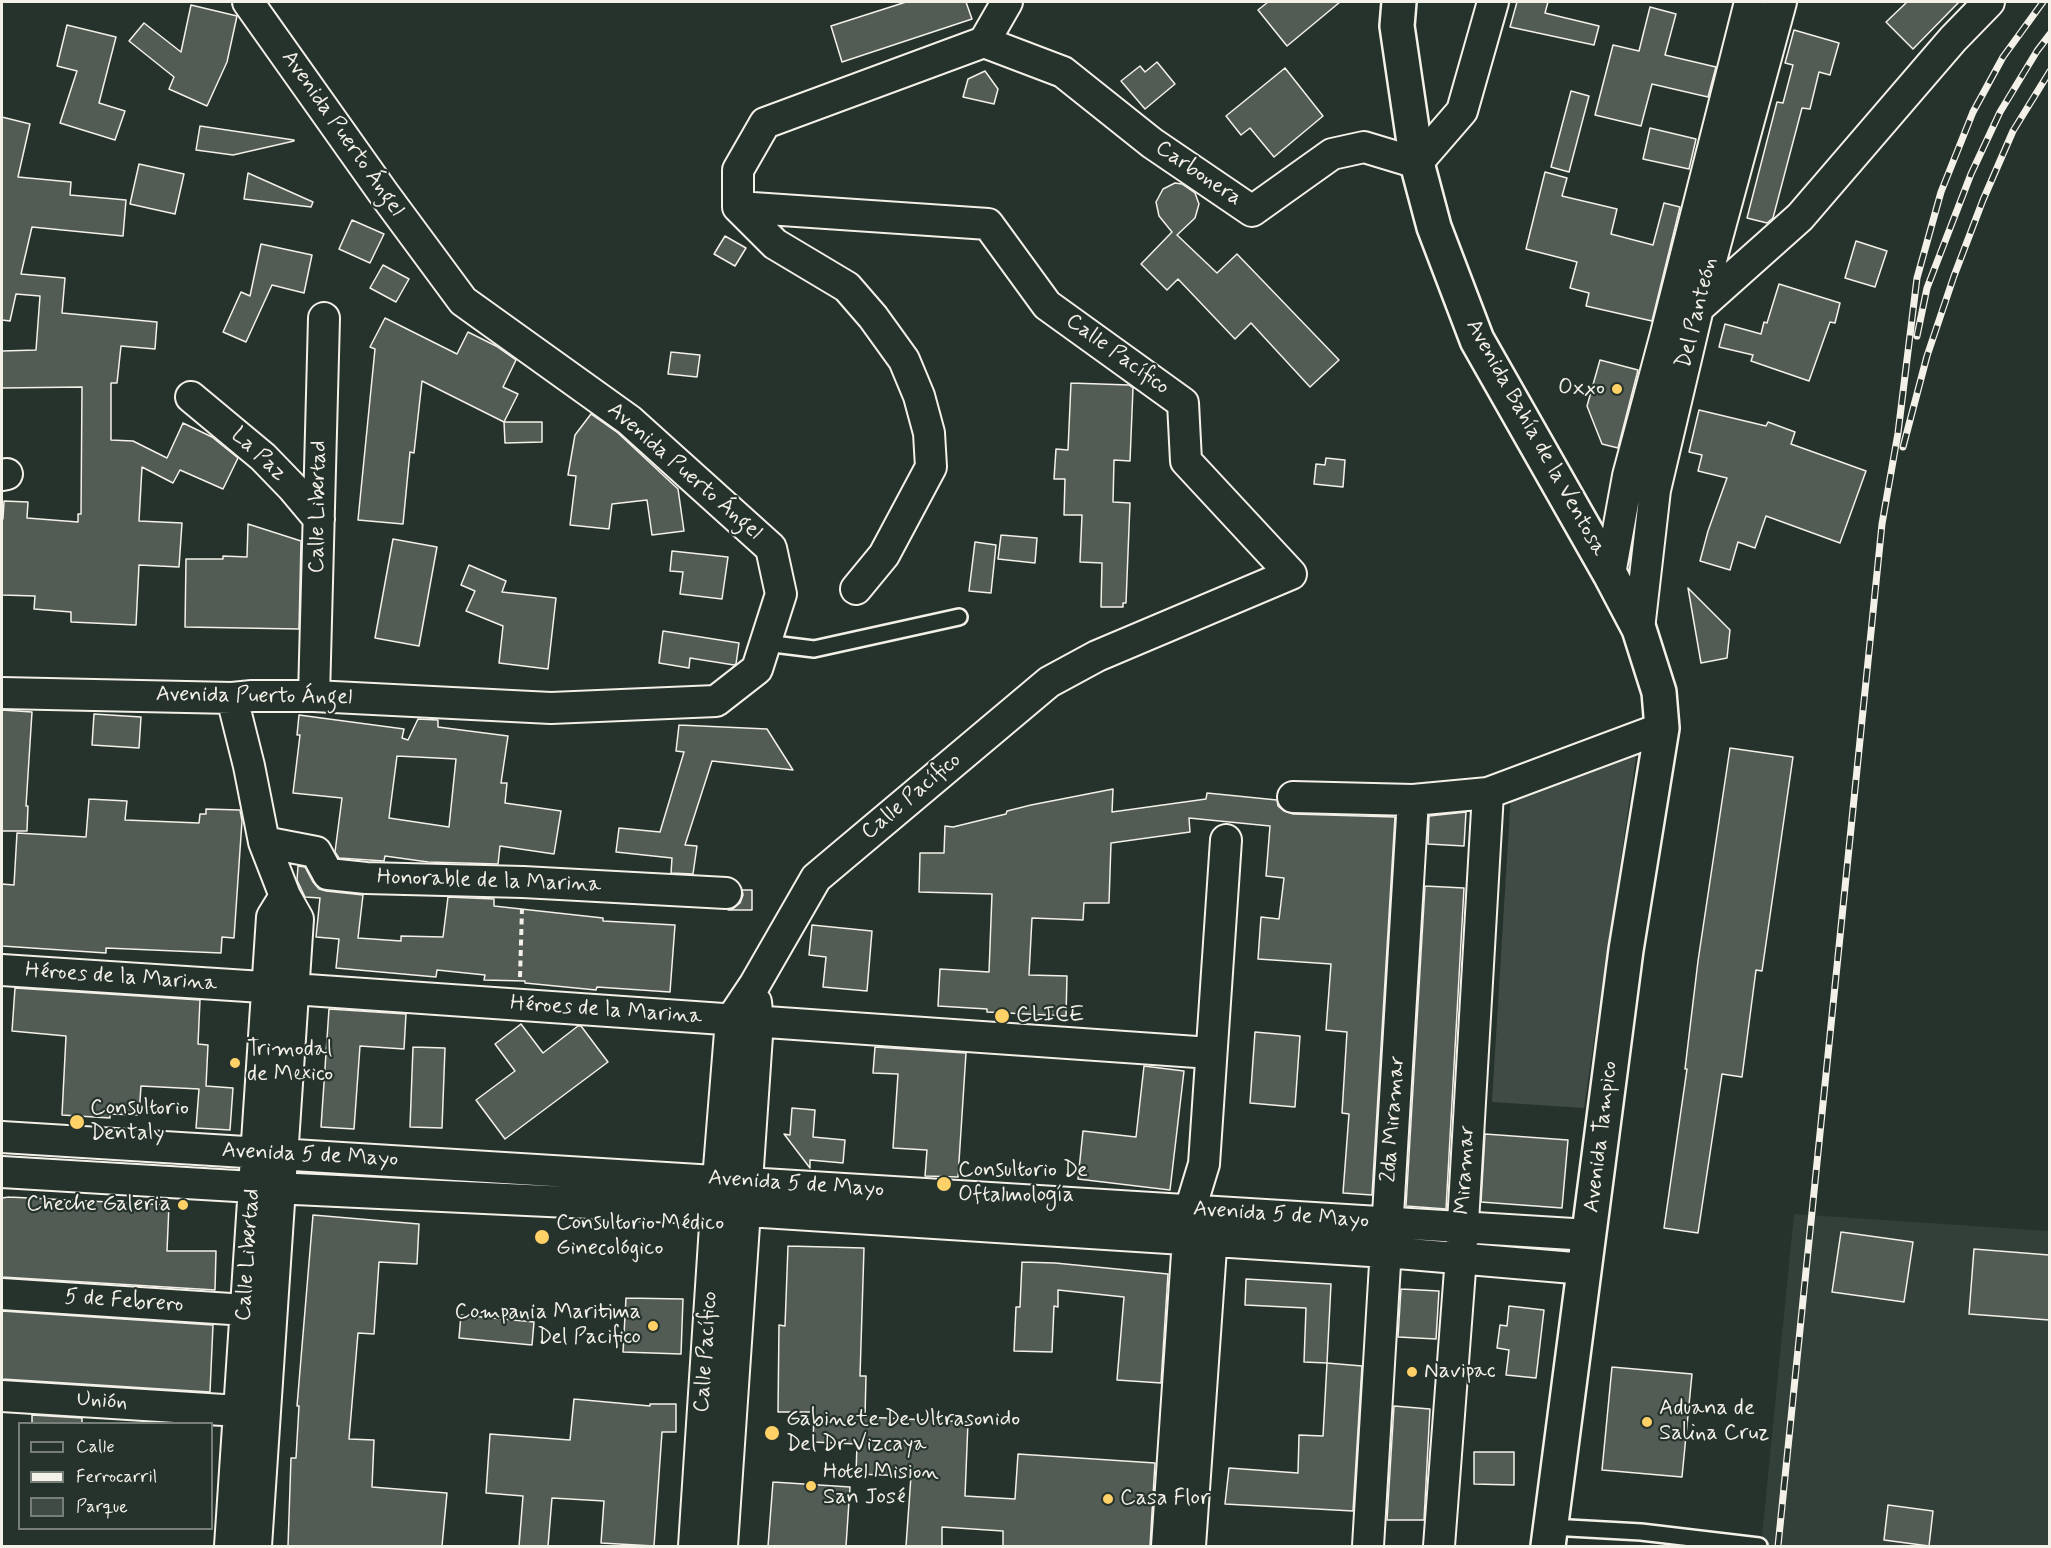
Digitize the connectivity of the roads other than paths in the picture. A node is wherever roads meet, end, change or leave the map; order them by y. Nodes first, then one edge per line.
1 (248, 2) edge
2 (1007, 2) edge
3 (1399, 2) edge
4 (1493, 2) edge
5 (1750, 2) edge
6 (1781, 2) edge
7 (1989, 2) edge
8 (984, 42) junction
9 (1417, 163) junction
10 (738, 207) junction
11 (1698, 308) junction
12 (324, 318) dead end
13 (191, 397) dead end
14 (319, 519) junction
15 (1610, 574) junction
16 (856, 589) dead end
17 (959, 617) dead end
18 (1639, 630) junction
19 (765, 643) junction
20 (2, 693) edge
21 (314, 696) junction
22 (232, 698) junction
23 (1662, 728) junction
24 (1488, 793) junction
25 (1293, 797) dead end
26 (1413, 800) junction
27 (1226, 840) dead end
28 (264, 842) junction
29 (726, 892) dead end
30 (2, 970) edge
31 (280, 988) junction
32 (745, 1020) junction
33 (1211, 1053) junction
34 (2, 1137) edge
35 (269, 1154) junction
36 (2, 1172) edge
37 (267, 1187) junction
38 (731, 1196) junction
39 (1201, 1226) junction
40 (1462, 1228) junction
41 (1589, 1235) junction
42 (1386, 1238) junction
43 (1461, 1257) junction
44 (1585, 1269) junction
45 (2, 1294) edge
46 (246, 1310) junction
47 (2, 1396) edge
48 (239, 1411) junction
49 (1550, 1537) edge
50 (230, 1546) edge
51 (256, 1546) edge
52 (694, 1546) edge
53 (722, 1546) edge
54 (1167, 1546) edge
55 (1190, 1546) edge
56 (1368, 1546) edge
57 (1439, 1546) edge
58 (1759, 1546) edge

1 - 19 street, Avenida Puerto Ángel
2 - 8 street
3 - 9 main road, Avenida Bahía de la Ventosa
4 - 9 street
5 - 15 street, Del Panteón
6 - 11 street, Del Panteón
7 - 11 street
8 - 9 street, Carbonera
8 - 10 street
9 - 15 main road, Avenida Bahía de la Ventosa
10 - 16 street
10 - 32 street, Calle Pacífico
11 - 18 street, Del Panteón
12 - 14 street, Calle Libertad
13 - 14 street, La Paz
14 - 21 street, Calle Libertad
15 - 18 main road, Avenida Bahía de la Ventosa
17 - 19 lane
18 - 23 main road, Avenida Bahía de la Ventosa
19 - 21 street, Avenida Puerto Ángel
20 - 22 street, Avenida Puerto Ángel
21 - 22 street, Avenida Puerto Ángel
22 - 28 street, Calle Libertad
23 - 24 street
23 - 41 main road, Avenida Tampico
24 - 26 street
24 - 40 street, Miramar
25 - 26 street
26 - 42 street, 2da Miramar
27 - 33 street
28 - 29 street, Honorable de la Marina
28 - 31 street, Calle Libertad
30 - 31 street, Héroes de la Marina
31 - 32 street, Héroes de la Marina
31 - 35 street, Calle Libertad
32 - 33 street, Héroes de la Marina
32 - 38 street, Calle Pacífico
33 - 39 street
34 - 35 street, Avenida 5 de Mayo
35 - 37 street, Calle Libertad
35 - 38 street, Avenida 5 de Mayo
36 - 37 street, Avenida 5 de Mayo
37 - 38 street, Avenida 5 de Mayo
37 - 46 street, Calle Libertad
37 - 51 street, Calle Libertad
38 - 39 street, Avenida 5 de Mayo
38 - 52 street, Calle Pacífico
38 - 53 street, Calle Pacífico
39 - 42 street, Avenida 5 de Mayo
39 - 54 street
39 - 55 street
40 - 41 street, Avenida 5 de Mayo
40 - 42 street, Avenida 5 de Mayo
40 - 43 street, Miramar
41 - 44 main road, Avenida Tampico
42 - 43 street, Avenida 5 de Mayo
42 - 56 street, 2da Miramar
43 - 44 street, Avenida 5 de Mayo
43 - 57 street, Miramar
44 - 49 main road, Avenida Tampico
45 - 46 street, 5 de Febrero
46 - 48 street, Calle Libertad
47 - 48 street, Unión
48 - 50 street, Calle Libertad
49 - 58 lane

